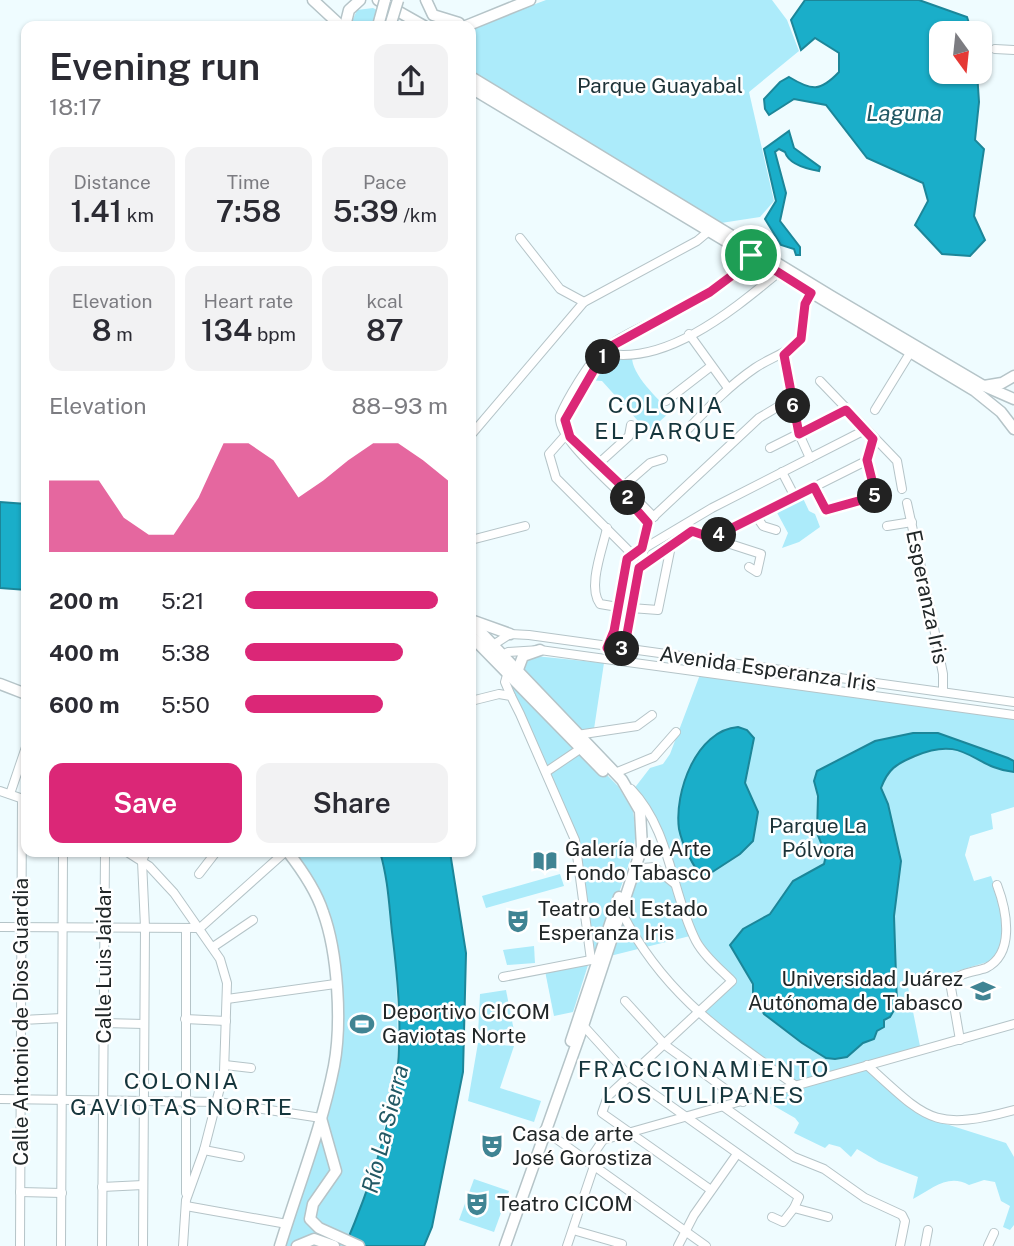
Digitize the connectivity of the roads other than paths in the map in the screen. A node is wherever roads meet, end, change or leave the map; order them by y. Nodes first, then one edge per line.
1 (313, 0) edge
2 (360, 0) edge
3 (378, 0) edge
4 (385, 0) edge
5 (398, 0) edge
6 (419, 0) edge
7 (426, 0) edge
8 (530, 0) edge
9 (337, 21) edge
10 (345, 21) edge
11 (379, 21) edge
12 (392, 21) edge
13 (416, 21) edge
14 (424, 21) edge
15 (452, 21) edge
16 (476, 21) edge
17 (995, 49) dead end
18 (1014, 50) edge
19 (476, 80) edge
20 (476, 91) edge
21 (709, 231) junction
22 (520, 238) dead end
23 (751, 255) junction
24 (778, 273) junction
25 (811, 293) junction
26 (584, 302) junction
27 (689, 334) junction
28 (604, 352) junction
29 (910, 353) junction
30 (784, 355) junction
31 (710, 367) junction
32 (1014, 376) edge
33 (820, 381) dead end
34 (982, 385) junction
35 (728, 388) junction
36 (791, 399) junction
37 (1014, 399) edge
38 (666, 401) dead end
39 (846, 410) junction
40 (876, 410) dead end
41 (631, 425) dead end
42 (689, 428) dead end
43 (476, 429) edge
44 (1014, 429) edge
45 (865, 430) junction
46 (799, 434) junction
47 (564, 437) junction
48 (873, 439) junction
49 (770, 448) dead end
50 (810, 458) junction
51 (663, 459) dead end
52 (867, 460) junction
53 (597, 465) junction
54 (782, 472) junction
55 (814, 487) junction
56 (621, 488) junction
57 (902, 489) dead end
58 (795, 497) junction
59 (907, 503) dead end
60 (756, 516) junction
61 (651, 520) junction
62 (912, 522) junction
63 (525, 526) dead end
64 (887, 526) dead end
65 (680, 527) junction
66 (607, 528) junction
67 (776, 530) dead end
68 (692, 531) junction
69 (712, 538) junction
70 (476, 539) edge
71 (671, 546) junction
72 (642, 548) junction
73 (633, 555) junction
74 (642, 565) junction
75 (749, 567) dead end
76 (618, 607) junction
77 (631, 608) junction
78 (476, 623) edge
79 (476, 629) edge
80 (510, 634) junction
81 (476, 640) edge
82 (488, 648) junction
83 (607, 648) junction
84 (627, 649) junction
85 (540, 650) junction
86 (497, 658) junction
87 (605, 659) junction
88 (629, 662) junction
89 (512, 674) junction
90 (839, 679) junction
91 (0, 684) edge
92 (838, 691) junction
93 (21, 692) edge
94 (943, 692) junction
95 (511, 696) junction
96 (476, 700) edge
97 (1014, 702) edge
98 (653, 715) dead end
99 (1014, 715) edge
100 (676, 732) dead end
101 (577, 735) junction
102 (580, 749) junction
103 (21, 762) edge
104 (546, 772) junction
105 (618, 776) junction
106 (0, 791) edge
107 (10, 794) junction
108 (21, 798) edge
109 (23, 857) edge
110 (63, 857) edge
111 (105, 857) edge
112 (144, 857) edge
113 (212, 857) edge
114 (280, 857) edge
115 (290, 857) edge
116 (199, 874) dead end
117 (632, 880) junction
118 (997, 885) dead end
119 (679, 889) junction
120 (622, 912) junction
121 (253, 920) dead end
122 (22, 926) junction
123 (104, 926) junction
124 (0, 927) edge
125 (63, 927) junction
126 (145, 927) junction
127 (186, 928) junction
128 (200, 928) junction
129 (1013, 941) edge
130 (213, 947) junction
131 (598, 959) junction
132 (503, 977) dead end
133 (335, 984) junction
134 (227, 999) junction
135 (625, 1001) dead end
136 (698, 1014) junction
137 (62, 1018) junction
138 (185, 1019) junction
139 (22, 1020) junction
140 (226, 1021) junction
141 (104, 1023) junction
142 (580, 1023) junction
143 (144, 1024) junction
144 (1014, 1024) edge
145 (960, 1040) junction
146 (664, 1045) junction
147 (225, 1065) junction
148 (867, 1065) junction
149 (251, 1068) dead end
150 (630, 1077) junction
151 (796, 1086) junction
152 (0, 1099) edge
153 (22, 1100) junction
154 (103, 1101) junction
155 (144, 1101) junction
156 (186, 1101) junction
157 (62, 1102) junction
158 (218, 1102) junction
159 (743, 1102) junction
160 (724, 1107) junction
161 (1014, 1110) edge
162 (321, 1118) junction
163 (687, 1118) junction
164 (612, 1121) junction
165 (544, 1130) junction
166 (630, 1133) junction
167 (603, 1140) junction
168 (312, 1142) junction
169 (204, 1150) junction
170 (737, 1154) junction
171 (332, 1155) junction
172 (240, 1157) dead end
173 (591, 1164) junction
174 (143, 1185) junction
175 (102, 1188) junction
176 (711, 1190) junction
177 (20, 1192) junction
178 (62, 1193) junction
179 (186, 1203) junction
180 (793, 1208) junction
181 (772, 1217) dead end
182 (828, 1217) dead end
183 (287, 1224) junction
184 (573, 1230) junction
185 (928, 1230) dead end
186 (685, 1231) junction
187 (994, 1233) dead end
188 (322, 1236) junction
189 (622, 1244) dead end
190 (20, 1246) edge
191 (61, 1246) edge
192 (102, 1246) edge
193 (143, 1246) edge
194 (183, 1246) edge
195 (280, 1246) edge
196 (297, 1246) edge
197 (334, 1246) edge
198 (359, 1246) edge
199 (503, 1246) edge
200 (567, 1246) edge
201 (678, 1246) edge
202 (706, 1246) edge
203 (900, 1246) edge
204 (925, 1246) edge
205 (988, 1246) edge

1 - 9 main road
2 - 10 main road
3 - 13 main road
4 - 11 main road, bridge
5 - 12 main road, bridge
6 - 14 main road
7 - 15 main road
8 - 16 main road
17 - 18 street
19 - 34 main road
20 - 21 main road
21 - 23 main road
21 - 26 street
22 - 26 street
23 - 24 main road
23 - 28 street
24 - 25 main road
24 - 27 street
25 - 29 main road
25 - 30 street
26 - 43 street
27 - 28 street
27 - 31 street
28 - 47 street
28 - 53 street
29 - 40 street
29 - 44 main road
30 - 35 street
30 - 36 street
31 - 35 street
31 - 38 street
32 - 34 main road
33 - 39 street
34 - 37 main road
35 - 42 street
36 - 46 street
36 - 61 street
39 - 45 street
39 - 46 street
41 - 53 street
45 - 48 street
45 - 50 street
46 - 49 street
46 - 50 street
47 - 53 street
47 - 66 street
48 - 52 street
48 - 57 street
50 - 54 street
51 - 56 street
52 - 55 street
52 - 55 street
53 - 56 street
54 - 58 street
54 - 65 street
55 - 58 street
56 - 61 street
58 - 60 street
59 - 62 street, Esperanza Iris
60 - 67 street
60 - 69 street
61 - 72 street
62 - 64 street
62 - 94 street, Esperanza Iris
63 - 70 street
65 - 68 street
65 - 72 street
66 - 73 street
66 - 76 street
68 - 69 street
68 - 71 street
69 - 75 street
71 - 74 street
71 - 77 street
72 - 73 street
72 - 74 street
73 - 76 street
74 - 77 street
76 - 83 street
77 - 84 street
78 - 80 main road
79 - 82 main road
80 - 82 street
80 - 83 street, Avenida Esperanza Iris
81 - 82 main road
82 - 86 main road
83 - 84 street, Avenida Esperanza Iris
83 - 87 street
84 - 88 street
84 - 90 street, Avenida Esperanza Iris
85 - 86 street, Avenida Esperanza Iris
85 - 87 street, Avenida Esperanza Iris
85 - 89 main road
86 - 89 main road
87 - 88 street, Avenida Esperanza Iris
88 - 92 street, Avenida Esperanza Iris
89 - 95 street
89 - 101 main road
89 - 102 main road
90 - 92 street
90 - 94 street, Avenida Esperanza Iris
91 - 93 main road
92 - 99 street, Avenida Esperanza Iris
94 - 97 street, Avenida Esperanza Iris
95 - 96 street
95 - 104 street
98 - 101 street
100 - 105 street
101 - 105 main road
102 - 104 street
102 - 131 main road
103 - 107 street
104 - 131 street
105 - 117 main road
105 - 119 street
106 - 107 street
107 - 108 street
109 - 122 street, Calle Antonio de Dios Guardia
110 - 125 street
111 - 123 street, Calle Luis Jaidar
112 - 126 street
112 - 128 street
113 - 116 street
114 - 128 street
115 - 133 main road
117 - 119 street
117 - 120 main road
118 - 129 street
119 - 136 street
120 - 131 main road
120 - 136 street
121 - 130 street
122 - 124 street
122 - 125 street
122 - 139 street, Calle Antonio de Dios Guardia
123 - 125 street
123 - 126 street
123 - 141 street, Calle Luis Jaidar
125 - 137 street
126 - 127 street
126 - 143 street
127 - 128 street
127 - 138 street
128 - 130 street
129 - 145 street
130 - 134 street
131 - 132 street
131 - 142 main road
133 - 134 street
133 - 162 main road
134 - 140 street
135 - 146 street
136 - 146 street
136 - 151 street
137 - 139 street
137 - 157 street
138 - 140 street
138 - 156 street
139 - 153 street, Calle Antonio de Dios Guardia
140 - 147 street
141 - 143 street
141 - 154 street, Calle Luis Jaidar
142 - 150 street
142 - 165 main road
143 - 155 street
144 - 145 street
145 - 148 street
146 - 150 street
146 - 159 street
147 - 149 street
147 - 158 street
148 - 151 street
148 - 161 street
150 - 163 street
150 - 164 street
151 - 159 street
152 - 153 street
153 - 157 street
153 - 177 street, Calle Antonio de Dios Guardia
154 - 155 street
154 - 157 street
154 - 175 street, Calle Luis Jaidar
155 - 156 street
155 - 174 street
156 - 158 street
156 - 179 street
157 - 178 street
158 - 162 street
158 - 169 street
159 - 160 street
160 - 163 street
160 - 203 street
162 - 168 main road
162 - 171 main road
163 - 166 street
163 - 170 street
164 - 166 street
164 - 167 street
165 - 173 street
165 - 199 main road
166 - 167 street
166 - 176 street
167 - 173 street
168 - 171 main road
168 - 183 main road
169 - 172 street
169 - 179 street
170 - 176 street
170 - 180 street
171 - 188 main road
173 - 184 street
173 - 186 street
174 - 175 street
174 - 193 street
175 - 192 street, Calle Luis Jaidar
176 - 186 street
177 - 178 street
177 - 190 street, Calle Antonio de Dios Guardia
178 - 191 street
179 - 183 street
179 - 194 street
180 - 181 street
180 - 182 street
183 - 195 main road
184 - 189 street
184 - 200 street
185 - 204 street
186 - 201 street
186 - 202 street
187 - 205 street
188 - 196 main road
188 - 197 main road
188 - 198 main road

